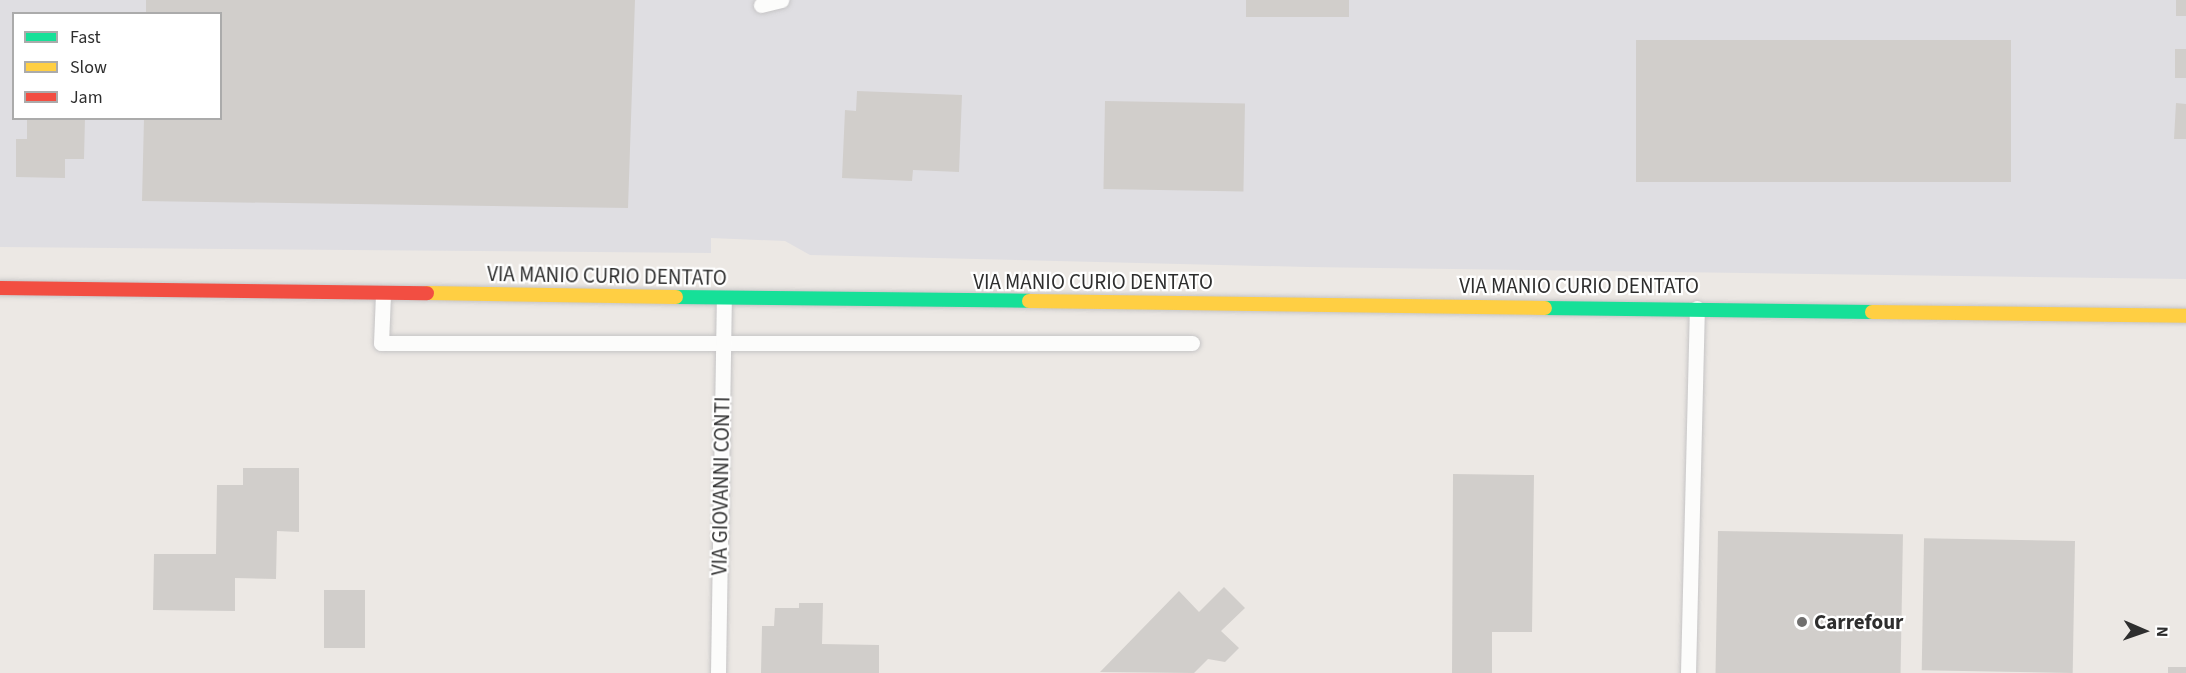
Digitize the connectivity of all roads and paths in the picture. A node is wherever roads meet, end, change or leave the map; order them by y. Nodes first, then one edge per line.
1 (781, 0) edge
2 (761, 5) dead end
3 (0, 288) edge
4 (383, 294) junction
5 (724, 300) junction
6 (1697, 308) junction
7 (2186, 316) edge
8 (724, 343) junction
9 (1192, 343) dead end
10 (718, 673) edge
11 (1688, 673) edge

1 - 2 lane
3 - 4 main road, VIA MANIO CURIO DENTATO
4 - 5 main road, VIA MANIO CURIO DENTATO
4 - 8 lane
5 - 6 main road, VIA MANIO CURIO DENTATO
5 - 8 lane, VIA GIOVANNI CONTI
6 - 7 main road, VIA MANIO CURIO DENTATO
6 - 11 lane
8 - 9 lane
8 - 10 lane, VIA GIOVANNI CONTI

